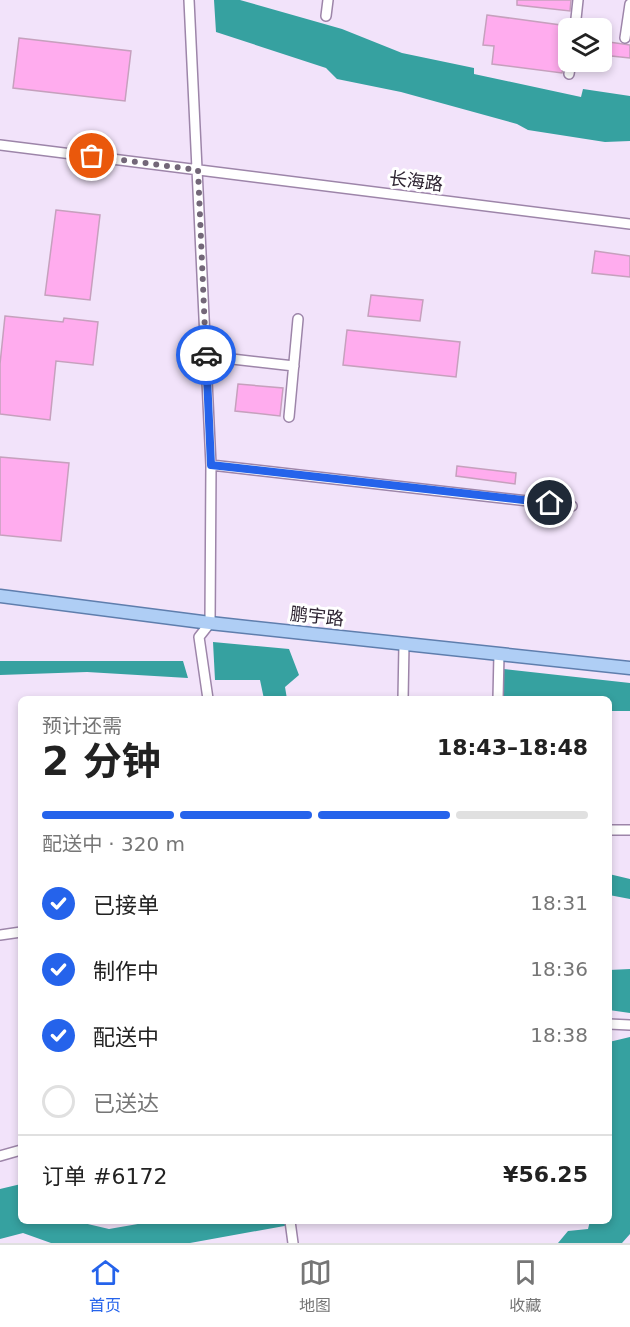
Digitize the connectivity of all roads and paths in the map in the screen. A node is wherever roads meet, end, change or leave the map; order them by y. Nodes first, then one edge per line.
1 (189, 0) edge
2 (328, 0) edge
3 (578, 0) edge
4 (630, 4) edge
5 (326, 16) dead end
6 (576, 18) edge
7 (625, 38) dead end
8 (0, 145) edge
9 (198, 170) junction
10 (630, 224) edge
11 (298, 319) dead end
12 (206, 356) junction
13 (294, 366) junction
14 (288, 417) dead end
15 (211, 465) junction
16 (572, 506) dead end
17 (0, 596) edge
18 (210, 623) junction
19 (404, 644) junction
20 (499, 654) junction
21 (630, 668) edge
22 (208, 696) edge
23 (403, 696) edge
24 (498, 696) edge
25 (612, 830) edge
26 (630, 831) edge
27 (18, 932) edge
28 (0, 935) edge
29 (612, 1024) edge
30 (630, 1025) edge
31 (18, 1151) edge
32 (0, 1156) edge
33 (290, 1224) edge
34 (293, 1243) edge

1 - 9 street
2 - 5 street
3 - 6 street
4 - 7 street
8 - 9 street, 长海路
9 - 10 street, 长海路
9 - 12 street
11 - 13 street
12 - 13 street
12 - 15 street
13 - 14 street
15 - 16 street
15 - 18 street
17 - 18 main road, 鹏宇路
18 - 19 main road, 鹏宇路
18 - 22 street
19 - 20 main road, 鹏宇路
19 - 23 street
20 - 21 main road, 鹏宇路
20 - 24 street
25 - 26 street
27 - 28 street
29 - 30 street
31 - 32 street
33 - 34 street

